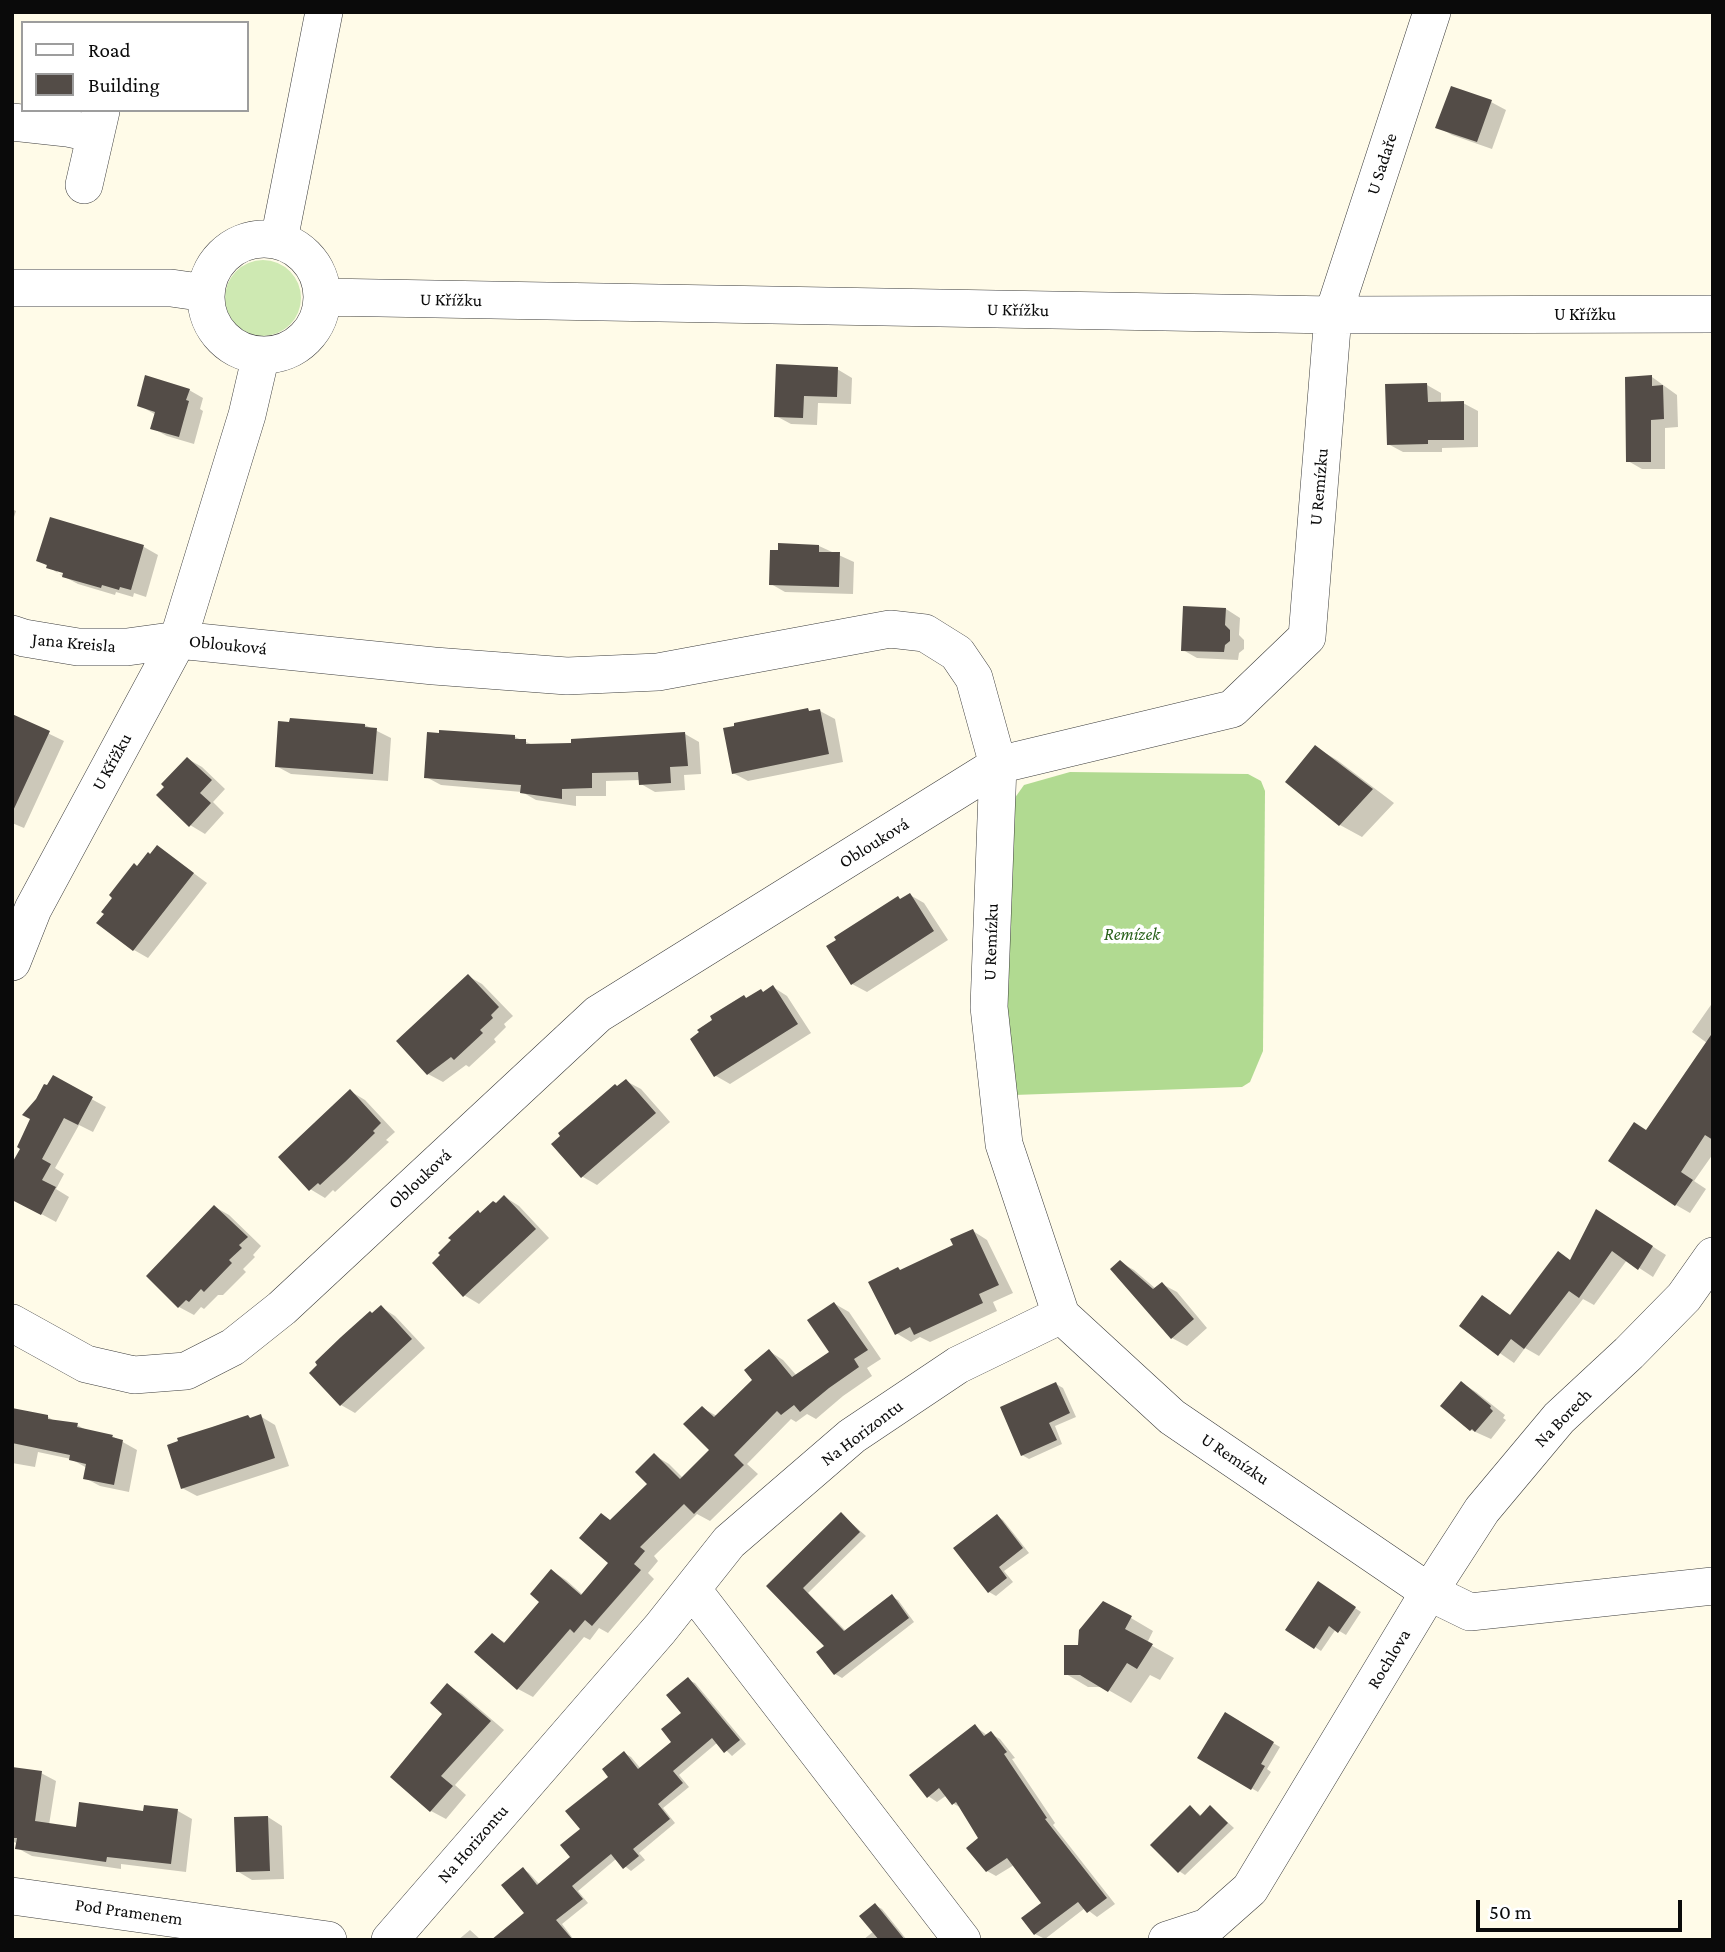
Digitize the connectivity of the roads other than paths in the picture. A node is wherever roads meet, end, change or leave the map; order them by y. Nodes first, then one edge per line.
1 (324, 12) edge
2 (1432, 12) edge
3 (12, 122) edge
4 (99, 122) edge
5 (84, 185) dead end
6 (279, 240) junction
7 (12, 288) edge
8 (206, 293) junction
9 (323, 298) junction
10 (1713, 314) edge
11 (1333, 315) junction
12 (261, 355) junction
13 (12, 634) edge
14 (178, 640) junction
15 (999, 765) junction
16 (12, 962) edge
17 (1713, 1256) edge
18 (1061, 1315) junction
19 (12, 1323) edge
20 (1713, 1586) edge
21 (692, 1589) junction
22 (1429, 1592) junction
23 (12, 1896) edge
24 (328, 1940) edge
25 (390, 1940) edge
26 (962, 1940) edge
27 (1167, 1940) edge

1 - 6 street
2 - 11 street, U Sadaře
3 - 4 street
4 - 5 street
6 - 8 street
6 - 9 street
7 - 8 street
8 - 12 street
9 - 11 street, U Křížku
9 - 12 street
10 - 11 street, U Křížku
11 - 15 street, U Remízku
12 - 14 street, U Křížku
13 - 14 street, Jana Kreisla
14 - 15 street, Oblouková
14 - 16 street, U Křížku
15 - 18 street, U Remízku
15 - 19 street, Oblouková
17 - 22 street, Na Borech
18 - 21 street, Na Horizontu
18 - 22 street, U Remízku
20 - 22 street
21 - 25 street, Na Horizontu
21 - 26 street
22 - 27 street, Rochlova
23 - 24 street, Pod Pramenem

